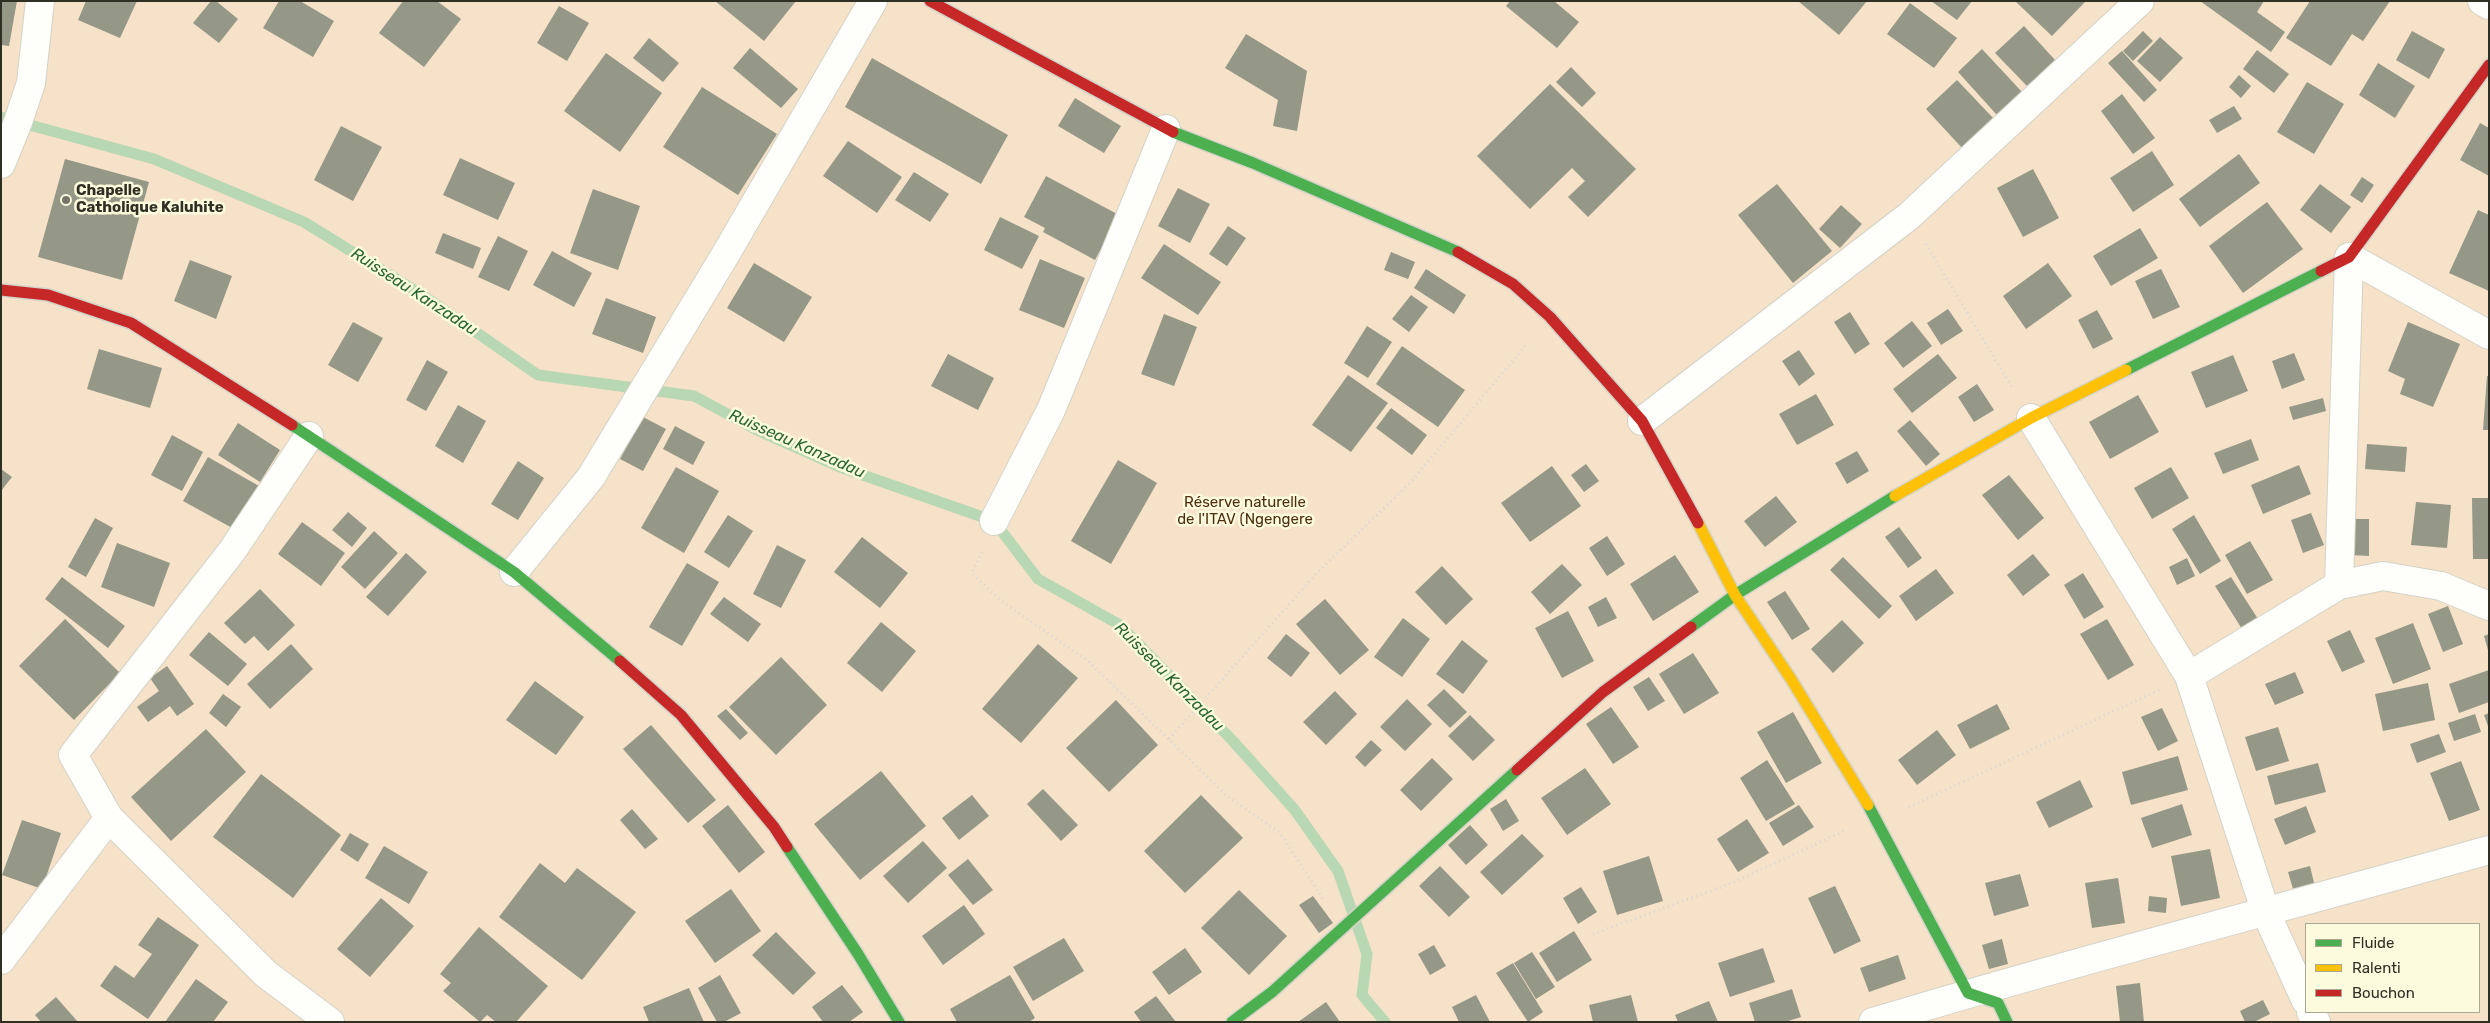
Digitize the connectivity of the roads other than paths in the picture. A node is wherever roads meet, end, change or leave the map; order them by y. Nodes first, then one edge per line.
1 (40, 1) edge
2 (873, 1) edge
3 (930, 1) edge
4 (2140, 1) edge
5 (2482, 1) edge
6 (2489, 5) edge
7 (2489, 65) edge
8 (1166, 129) junction
9 (1, 164) edge
10 (2350, 257) junction
11 (1, 290) edge
12 (2489, 335) edge
13 (2031, 418) junction
14 (1642, 421) junction
15 (309, 436) junction
16 (994, 521) road end
17 (514, 572) junction
18 (2339, 585) junction
19 (1736, 594) junction
20 (2489, 606) edge
21 (2189, 676) junction
22 (109, 818) junction
23 (2489, 850) edge
24 (2266, 913) junction
25 (1, 960) edge
26 (1968, 993) junction
27 (2305, 999) edge
28 (330, 1022) edge
29 (899, 1022) edge
30 (1232, 1022) edge
31 (1873, 1022) edge
32 (2007, 1022) edge

1 - 9 street
2 - 17 street
3 - 8 street
4 - 14 street
5 - 6 street
7 - 10 street
8 - 14 street
8 - 16 street
10 - 12 street
10 - 13 street
10 - 18 street
11 - 15 street
13 - 19 street
13 - 21 street
14 - 19 street
15 - 17 street
15 - 22 street
17 - 29 street
18 - 20 street
18 - 21 street
19 - 26 street
19 - 30 street
21 - 24 street
22 - 25 street
22 - 28 street
23 - 24 street
24 - 26 street
24 - 27 street
26 - 31 street
26 - 32 street

